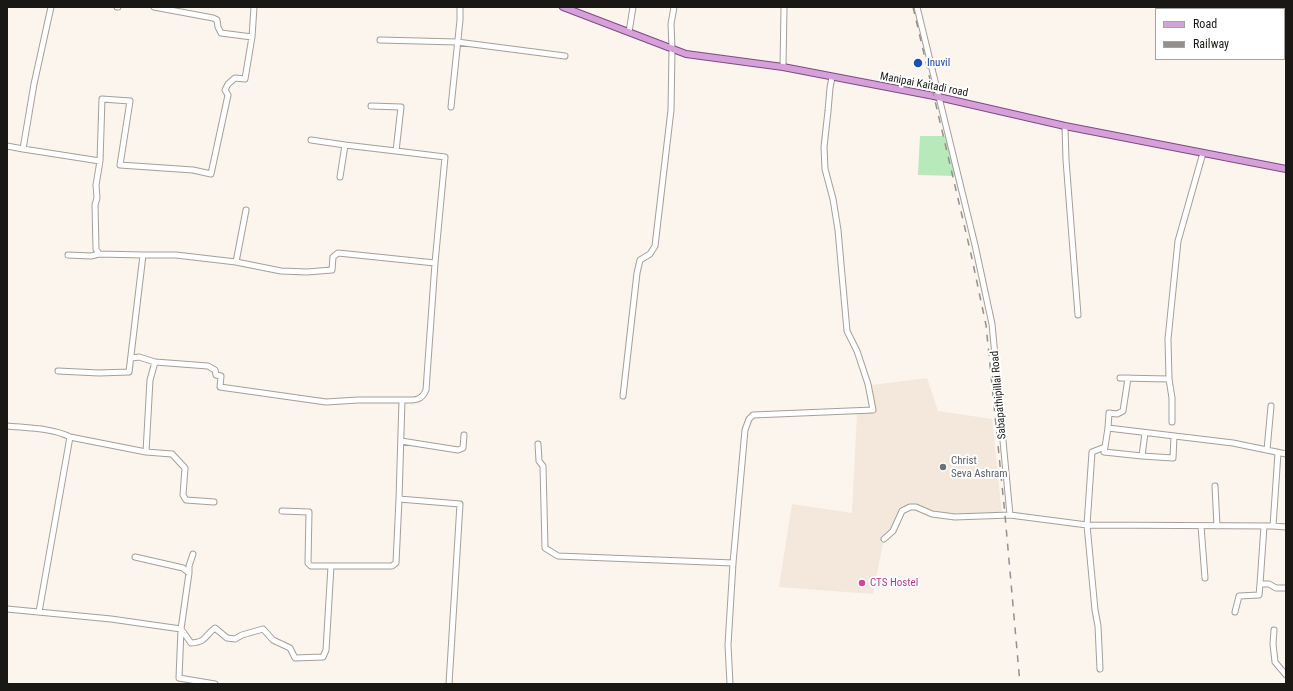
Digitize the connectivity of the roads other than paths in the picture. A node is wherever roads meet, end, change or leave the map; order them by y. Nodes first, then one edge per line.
1 (51, 7) edge
2 (154, 7) edge
3 (254, 7) edge
4 (460, 7) edge
5 (633, 7) edge
6 (674, 7) edge
7 (784, 7) edge
8 (917, 7) edge
9 (567, 8) edge
10 (629, 32) junction
11 (252, 37) junction
12 (380, 40) dead end
13 (457, 42) junction
14 (672, 49) junction
15 (564, 56) dead end
16 (783, 67) junction
17 (832, 77) junction
18 (938, 97) junction
19 (371, 106) dead end
20 (450, 107) dead end
21 (1065, 126) junction
22 (310, 140) dead end
23 (344, 145) junction
24 (7, 146) edge
25 (23, 150) junction
26 (396, 151) junction
27 (1203, 153) junction
28 (100, 161) junction
29 (1286, 169) edge
30 (340, 177) dead end
31 (246, 210) dead end
32 (99, 254) junction
33 (68, 255) dead end
34 (143, 255) junction
35 (236, 262) junction
36 (434, 263) junction
37 (1078, 315) dead end
38 (132, 358) junction
39 (154, 362) junction
40 (58, 371) dead end
41 (1120, 378) dead end
42 (1128, 378) junction
43 (1169, 379) junction
44 (623, 396) dead end
45 (402, 400) junction
46 (1271, 406) dead end
47 (1172, 422) dead end
48 (7, 426) edge
49 (1108, 428) junction
50 (1145, 433) junction
51 (464, 435) dead end
52 (1174, 436) junction
53 (70, 437) junction
54 (401, 441) junction
55 (538, 444) dead end
56 (1105, 447) junction
57 (1267, 450) junction
58 (146, 452) junction
59 (1278, 453) junction
60 (1286, 454) edge
61 (1142, 456) junction
62 (1215, 486) dead end
63 (399, 499) junction
64 (214, 502) dead end
65 (282, 511) dead end
66 (1010, 515) junction
67 (1087, 525) junction
68 (1201, 526) junction
69 (1217, 526) junction
70 (1264, 526) junction
71 (1273, 526) junction
72 (1286, 528) edge
73 (884, 538) dead end
74 (192, 554) dead end
75 (135, 557) dead end
76 (733, 563) junction
77 (331, 566) junction
78 (189, 573) junction
79 (1205, 578) dead end
80 (1260, 584) junction
81 (1286, 588) edge
82 (7, 609) edge
83 (39, 612) junction
84 (1235, 612) dead end
85 (181, 629) junction
86 (1274, 630) dead end
87 (1100, 670) dead end
88 (1286, 675) edge
89 (215, 684) edge
90 (450, 684) edge
91 (730, 684) edge

1 - 25 street
2 - 11 street
3 - 11 street
4 - 13 street
5 - 10 street
6 - 14 street
7 - 16 street
8 - 18 street, Sabapathipillai Road
9 - 10 main road, Manipai Kaitadi road
10 - 14 main road, Manipai Kaitadi road
11 - 28 street
12 - 13 street
13 - 15 street
13 - 20 street
14 - 16 main road, Manipai Kaitadi road
14 - 44 street
16 - 17 main road, Manipai Kaitadi road
17 - 18 main road, Manipai Kaitadi road
17 - 76 street
18 - 21 main road, Manipai Kaitadi road
18 - 66 street, Sabapathipillai Road
19 - 26 street
21 - 27 main road, Manipai Kaitadi road
21 - 37 street
22 - 23 street
23 - 26 street
23 - 30 street
24 - 25 street
25 - 28 street
26 - 36 street
27 - 29 main road, Manipai Kaitadi road
27 - 43 street
28 - 32 street
31 - 35 street
32 - 33 street
32 - 34 street
34 - 35 street
34 - 38 street
35 - 36 street
36 - 45 street
38 - 39 street
38 - 40 street
39 - 45 street
39 - 58 street
41 - 42 street
42 - 43 street
42 - 49 street
43 - 47 street
45 - 54 street
46 - 57 street
48 - 53 street
49 - 50 street
49 - 56 street
50 - 52 street
50 - 61 street
51 - 54 street
52 - 57 street
52 - 61 street
53 - 58 street
53 - 83 street
54 - 63 street
55 - 76 street
56 - 61 street
56 - 67 street
57 - 59 street
58 - 64 street
59 - 60 street
59 - 71 street
62 - 69 street
63 - 77 street
63 - 90 street
65 - 77 street
66 - 67 street
66 - 73 street
67 - 68 street
67 - 87 street
68 - 69 street
68 - 79 street
69 - 70 street
70 - 71 street
70 - 80 street
71 - 72 street
74 - 78 street
75 - 78 street
76 - 91 street
77 - 85 street
78 - 85 street
80 - 81 street
80 - 84 street
82 - 83 street
83 - 85 street
85 - 89 street
86 - 88 street

